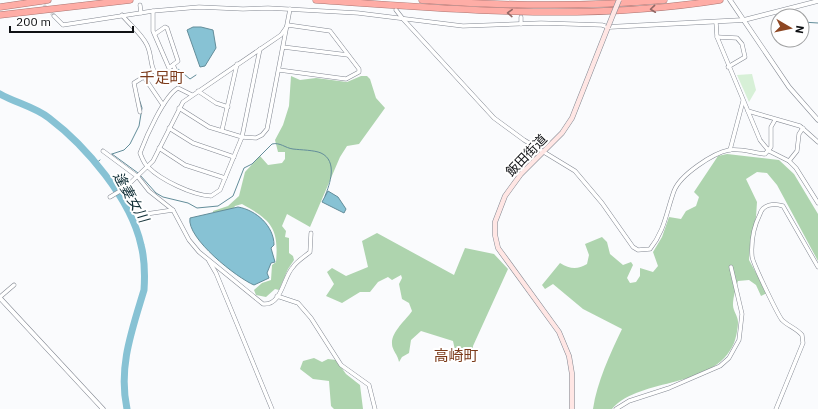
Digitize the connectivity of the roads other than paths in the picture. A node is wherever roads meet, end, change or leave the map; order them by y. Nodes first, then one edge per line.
1 (48, 0) edge
2 (130, 0) edge
3 (316, 0) edge
4 (422, 0) edge
5 (619, 0) edge
6 (664, 0) edge
7 (720, 0) edge
8 (730, 0) edge
9 (818, 1) edge
10 (140, 4) dead end
11 (0, 7) edge
12 (290, 9) junction
13 (396, 10) dead end
14 (154, 11) junction
15 (141, 13) junction
16 (0, 15) edge
17 (122, 15) junction
18 (54, 16) tunnel mouth
19 (521, 17) dead end
20 (403, 19) junction
21 (744, 20) junction
22 (716, 22) junction
23 (521, 24) junction
24 (288, 25) junction
25 (608, 28) junction
26 (155, 34) junction
27 (717, 37) junction
28 (283, 47) junction
29 (260, 49) junction
30 (348, 55) junction
31 (173, 64) junction
32 (237, 64) junction
33 (728, 66) junction
34 (279, 70) junction
35 (153, 71) junction
36 (144, 77) junction
37 (198, 91) junction
38 (192, 95) junction
39 (743, 101) junction
40 (163, 105) junction
41 (228, 107) junction
42 (179, 108) junction
43 (748, 111) junction
44 (140, 112) dead end
45 (775, 120) junction
46 (818, 120) edge
47 (169, 128) junction
48 (803, 128) junction
49 (222, 130) junction
50 (242, 138) junction
51 (818, 142) edge
52 (159, 148) junction
53 (730, 150) junction
54 (103, 151) dead end
55 (769, 151) junction
56 (543, 152) junction
57 (234, 157) junction
58 (789, 161) junction
59 (146, 167) junction
60 (138, 177) junction
61 (225, 178) junction
62 (110, 197) dead end
63 (818, 203) edge
64 (174, 210) junction
65 (139, 215) dead end
66 (311, 233) dead end
67 (209, 260) junction
68 (731, 267) dead end
69 (818, 267) edge
70 (14, 285) dead end
71 (277, 296) junction
72 (0, 297) edge
73 (103, 409) edge
74 (272, 409) edge
75 (375, 409) edge
76 (572, 409) edge
77 (617, 409) edge
78 (776, 409) edge

1 - 11 highway
2 - 16 highway
7 -> 3 highway
4 - 6 highway
5 - 25 main road, 飯田街道, bridge
8 - 21 street
9 - 21 street
10 - 15 street
12 - 14 street
12 - 20 street
12 - 24 street
13 - 20 street
14 - 15 street
14 - 26 street
15 - 17 street
17 - 18 street
17 - 35 street
19 - 23 street
20 - 23 street
20 - 56 street
21 - 22 street
21 - 46 street
22 - 25 street
22 - 27 street
23 - 25 street
24 - 28 street
24 - 29 street
24 - 30 street
25 - 56 main road, 飯田街道
26 - 31 street
26 - 31 street
27 - 33 street
27 - 33 street
28 - 30 street
28 - 34 street
29 - 32 street
29 - 50 street
30 - 34 street
31 - 35 street
32 - 37 street
32 - 41 street
33 - 39 street
34 - 50 street
35 - 36 street
36 - 40 street
36 - 44 street
37 - 38 street
37 - 41 street
38 - 40 street
38 - 42 street
39 - 43 street
39 - 53 street
40 - 59 street
41 - 49 street
42 - 47 street
42 - 49 street
43 - 45 street
43 - 55 street
45 - 48 street
45 - 55 street
47 - 52 street
47 - 57 street
48 - 51 street
48 - 58 street
49 - 50 street
50 - 57 street
52 - 59 street
52 - 61 street
53 - 55 street
53 - 56 street
54 - 60 street
55 - 58 street
56 - 76 main road, 飯田街道
57 - 61 street
58 - 63 street
59 - 60 street
59 - 61 street
60 - 62 street
60 - 64 street
64 - 65 street
64 - 67 street
66 - 71 street
67 - 71 street
67 - 74 street
68 - 77 street
69 - 78 street
70 - 72 street
71 - 75 street
72 - 73 street

